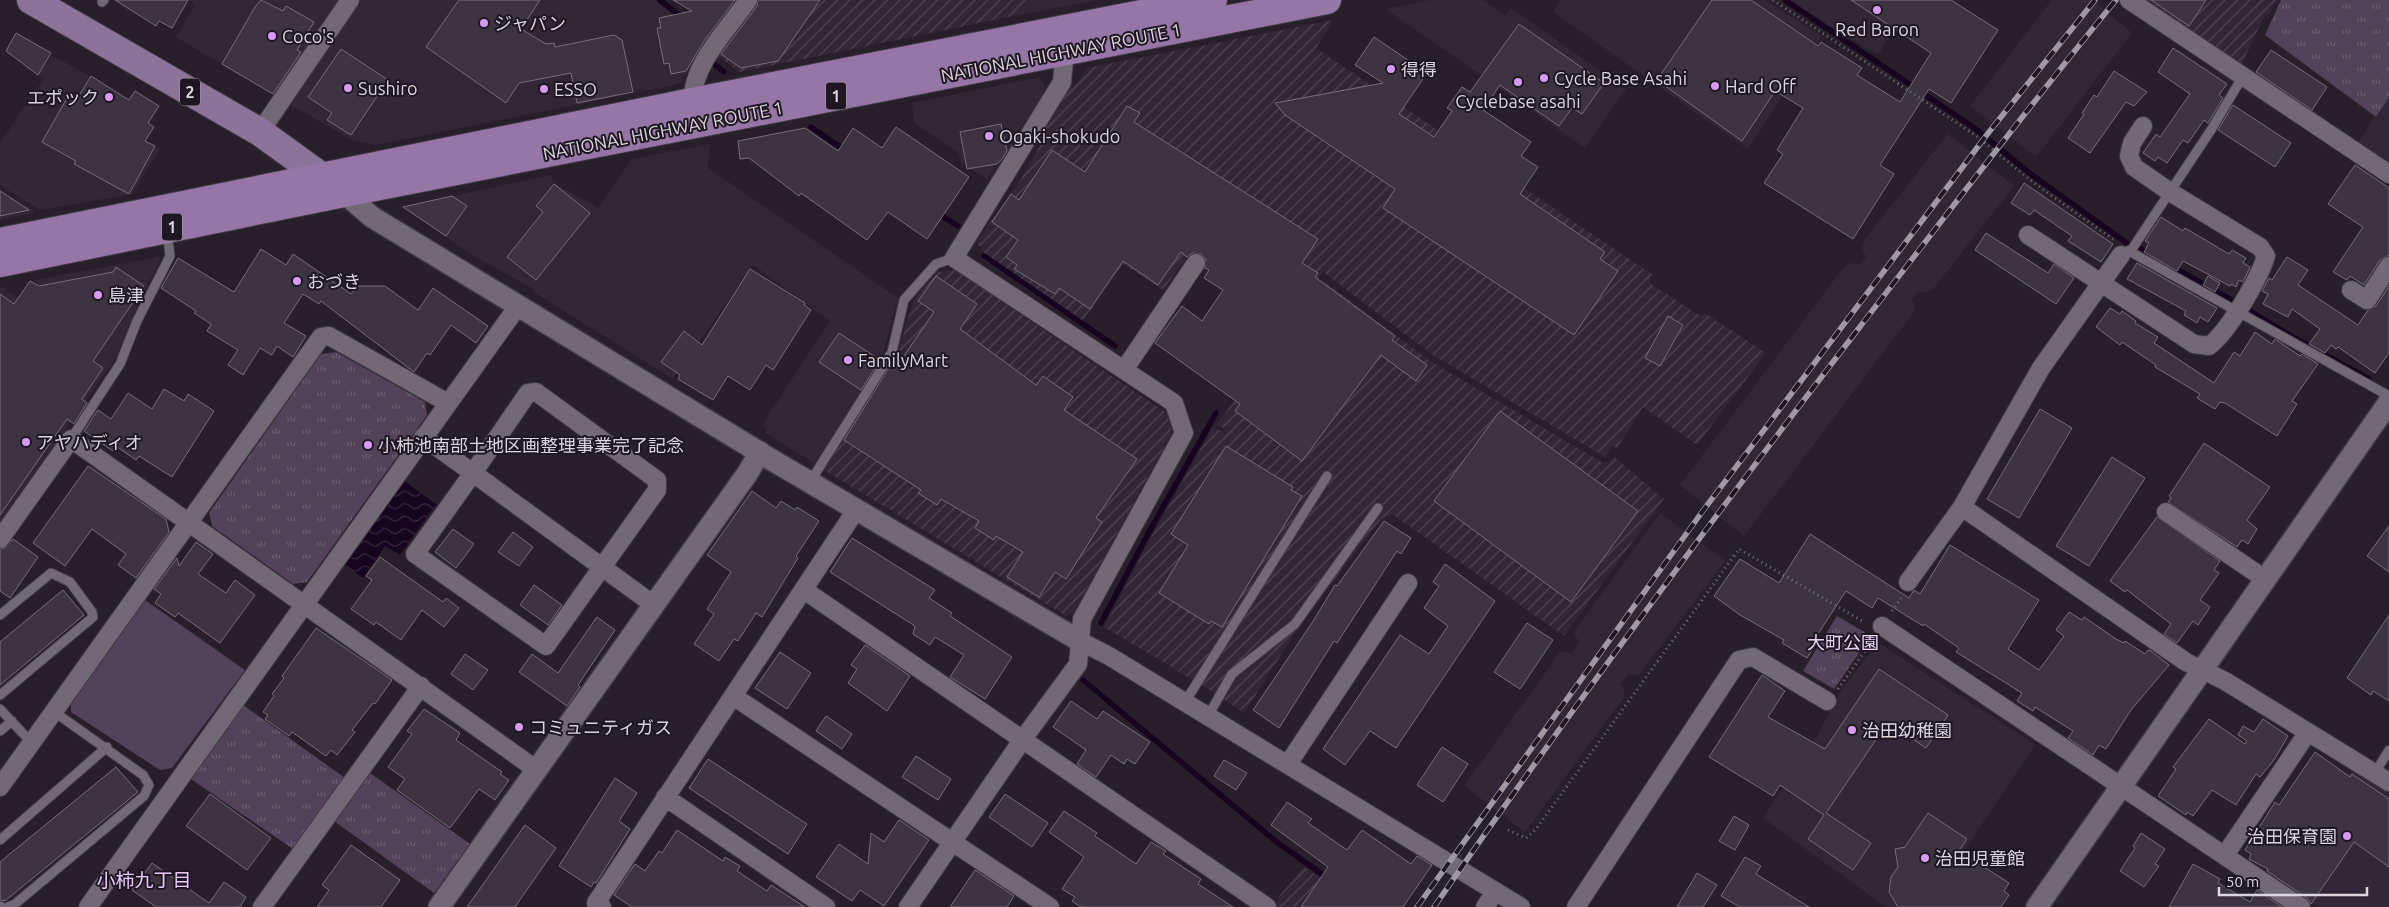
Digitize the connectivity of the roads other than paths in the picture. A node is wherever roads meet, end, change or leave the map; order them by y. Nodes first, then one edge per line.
1 (31, 0) edge
2 (350, 0) edge
3 (748, 0) edge
4 (1213, 0) edge
5 (1327, 0) edge
6 (2129, 0) edge
7 (1123, 9) edge
8 (1065, 52) junction
9 (2243, 76) junction
10 (692, 102) junction
11 (2144, 126) dead end
12 (260, 132) junction
13 (2389, 174) edge
14 (319, 176) junction
15 (2170, 192) junction
16 (344, 193) junction
17 (166, 229) junction
18 (2028, 236) dead end
19 (0, 242) edge
20 (2125, 253) junction
21 (954, 258) junction
22 (0, 263) edge
23 (1196, 263) dead end
24 (2389, 266) edge
25 (2102, 284) junction
26 (2351, 290) dead end
27 (518, 306) junction
28 (2236, 311) junction
29 (1124, 370) junction
30 (2389, 396) edge
31 (2389, 402) edge
32 (448, 403) junction
33 (423, 438) junction
34 (71, 439) junction
35 (760, 452) junction
36 (472, 473) junction
37 (1327, 476) dead end
38 (810, 482) junction
39 (1962, 507) junction
40 (1378, 508) dead end
41 (856, 510) junction
42 (2166, 512) dead end
43 (189, 522) junction
44 (0, 539) edge
45 (603, 566) junction
46 (2265, 579) junction
47 (1408, 582) dead end
48 (1908, 582) road end
49 (804, 590) junction
50 (305, 603) junction
51 (654, 605) junction
52 (0, 615) edge
53 (1881, 629) road end
54 (1080, 641) junction
55 (2202, 670) junction
56 (421, 686) junction
57 (0, 695) edge
58 (733, 696) junction
59 (1827, 701) road end
60 (1186, 702) junction
61 (0, 709) edge
62 (54, 711) junction
63 (1208, 716) junction
64 (12, 721) junction
65 (0, 731) edge
66 (2308, 732) junction
67 (1023, 739) junction
68 (31, 742) junction
69 (107, 747) junction
70 (2389, 750) edge
71 (1288, 764) junction
72 (537, 770) junction
73 (2382, 778) edge
74 (2123, 786) junction
75 (0, 787) edge
76 (665, 797) junction
77 (0, 840) edge
78 (953, 844) junction
79 (2225, 855) junction
80 (1496, 892) junction
81 (8, 907) edge
82 (88, 907) edge
83 (262, 907) edge
84 (439, 907) edge
85 (602, 907) edge
86 (826, 907) edge
87 (908, 907) edge
88 (1050, 907) edge
89 (1267, 907) edge
90 (1485, 907) edge
91 (1521, 907) edge
92 (1576, 907) edge
93 (2038, 907) edge
94 (2300, 907) edge

1 - 12 main road, 2
2 - 12 street
3 - 10 street
4 - 7 highway, NATIONAL HIGHWAY ROUTE 1 / 1
5 - 8 highway, NATIONAL HIGHWAY ROUTE 1 / 1
6 - 9 street
7 - 10 highway, NATIONAL HIGHWAY ROUTE 1 / 1
8 - 16 highway, NATIONAL HIGHWAY ROUTE 1 / 1
8 - 21 street
9 - 13 street
9 - 15 lane
10 - 14 highway, NATIONAL HIGHWAY ROUTE 1 / 1
11 - 15 street
12 - 14 main road, 2
14 - 16 main road, 2
14 - 19 highway, NATIONAL HIGHWAY ROUTE 1 / 1
15 - 20 lane
15 - 28 street
16 - 17 highway, NATIONAL HIGHWAY ROUTE 1 / 1
16 - 27 street
17 - 22 highway, NATIONAL HIGHWAY ROUTE 1 / 1
17 - 34 lane
18 - 25 street
20 - 25 street
20 - 28 lane
21 - 29 street
21 - 38 lane
23 - 29 street
24 - 26 street
25 - 28 street
25 - 39 street
27 - 32 street
27 - 35 street
28 - 30 lane
29 - 54 street
31 - 46 street
32 - 33 street
32 - 43 street
33 - 36 street
33 - 50 street
34 - 43 street
34 - 44 street
35 - 38 street
35 - 51 street
36 - 45 street
36 - 45 street
36 - 45 street
37 - 60 lane
38 - 41 street
39 - 48 street
39 - 55 street
40 - 63 lane
41 - 49 street
41 - 54 street
42 - 46 street
43 - 50 street
43 - 62 street
45 - 51 street
46 - 55 street
47 - 71 street
49 - 58 street
49 - 67 street
50 - 56 street
50 - 82 street
51 - 72 street
52 - 57 lane
53 - 74 street
54 - 60 street
54 - 67 street
55 - 66 street
55 - 74 street
56 - 72 street
56 - 83 street
58 - 76 street
58 - 78 street
59 - 92 street
60 - 63 street
61 - 64 lane
62 - 68 street
62 - 69 lane
63 - 71 street
64 - 65 lane
64 - 68 lane
66 - 73 street
66 - 79 street
67 - 78 street
67 - 89 street
68 - 75 street
69 - 77 lane
69 - 81 lane
70 - 73 lane
71 - 80 street
72 - 84 street
74 - 79 street
74 - 93 street
76 - 85 street
76 - 86 street
78 - 87 street
78 - 88 street
79 - 94 street
80 - 90 street
80 - 91 street

